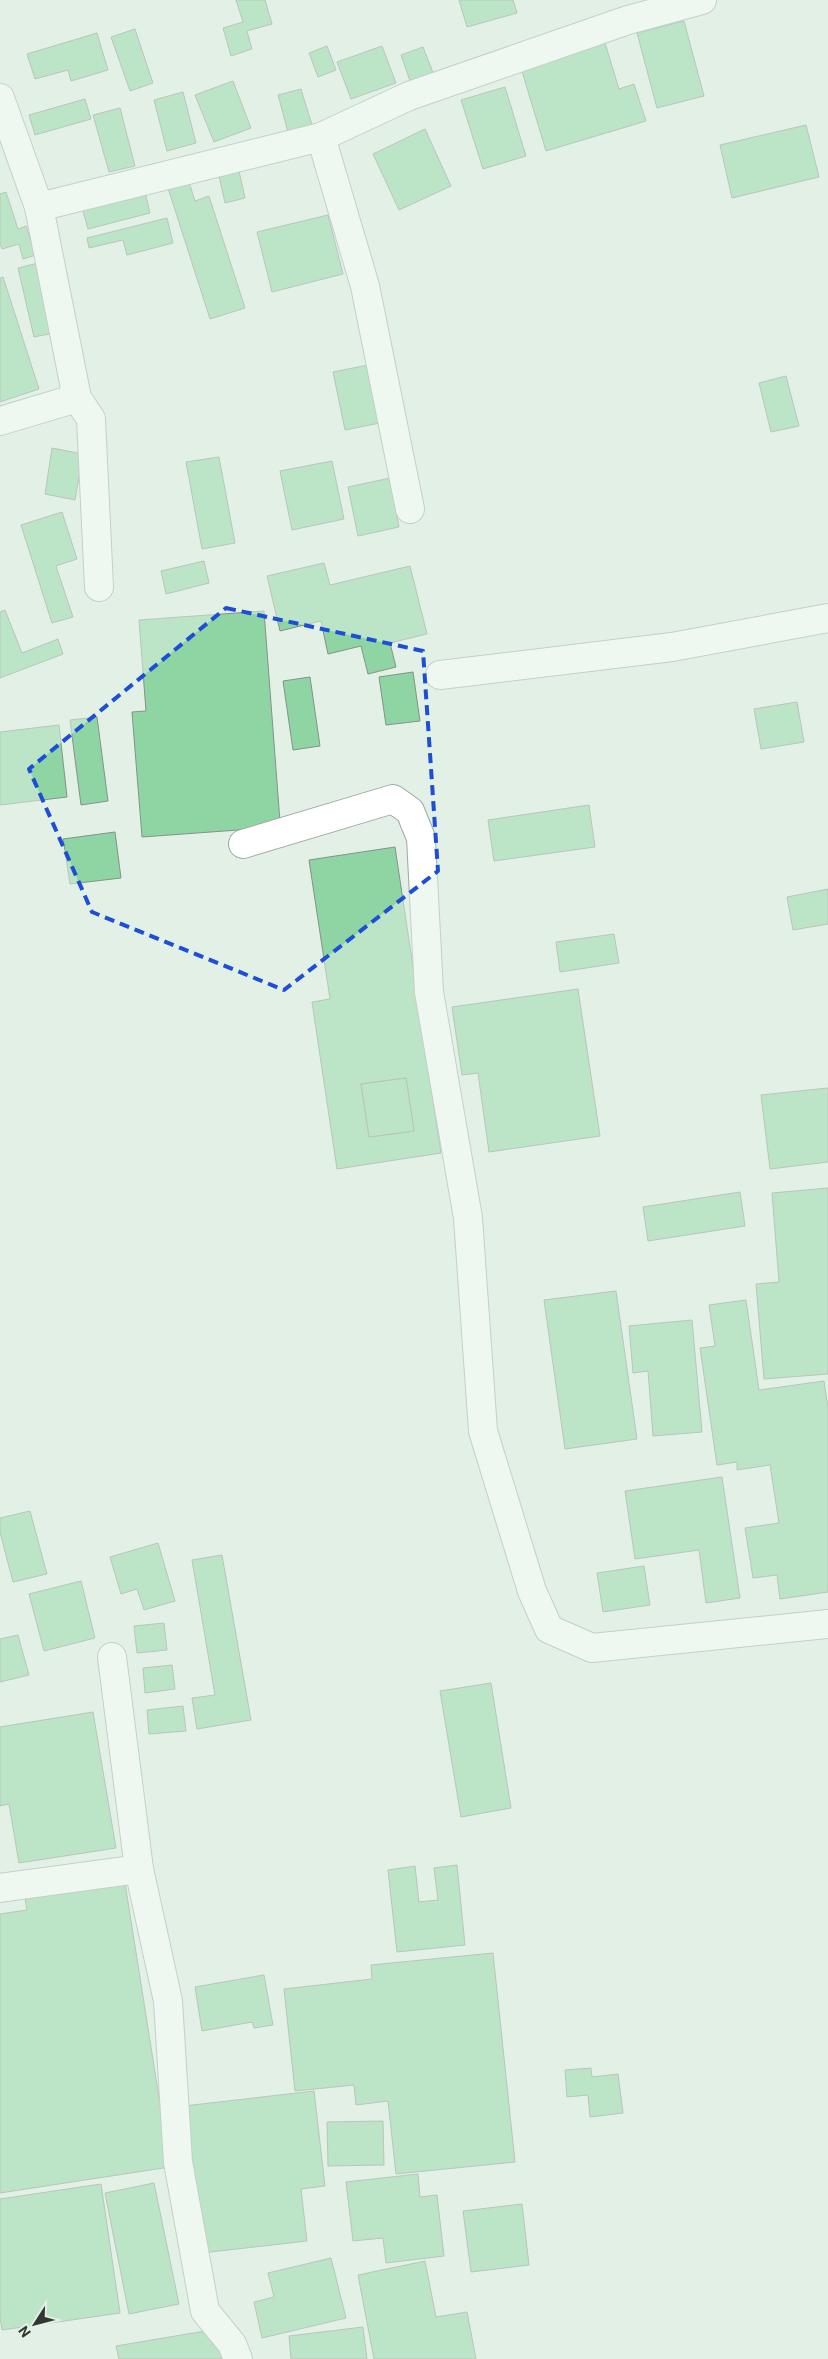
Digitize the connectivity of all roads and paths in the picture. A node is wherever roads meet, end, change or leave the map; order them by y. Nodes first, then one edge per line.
1 (702, 0) edge
2 (0, 98) edge
3 (321, 137) junction
4 (39, 207) junction
5 (77, 398) junction
6 (0, 421) edge
7 (410, 509) dead end
8 (99, 587) dead end
9 (828, 618) edge
10 (440, 675) dead end
11 (244, 844) dead end
12 (828, 1624) edge
13 (112, 1657) dead end
14 (139, 1869) junction
15 (0, 1888) edge
16 (238, 2359) edge

1 - 3 street
2 - 4 street
3 - 4 street
3 - 7 street
4 - 5 street
5 - 6 street
5 - 8 street
9 - 10 street
11 - 12 street
13 - 14 street
14 - 15 street
14 - 16 street

